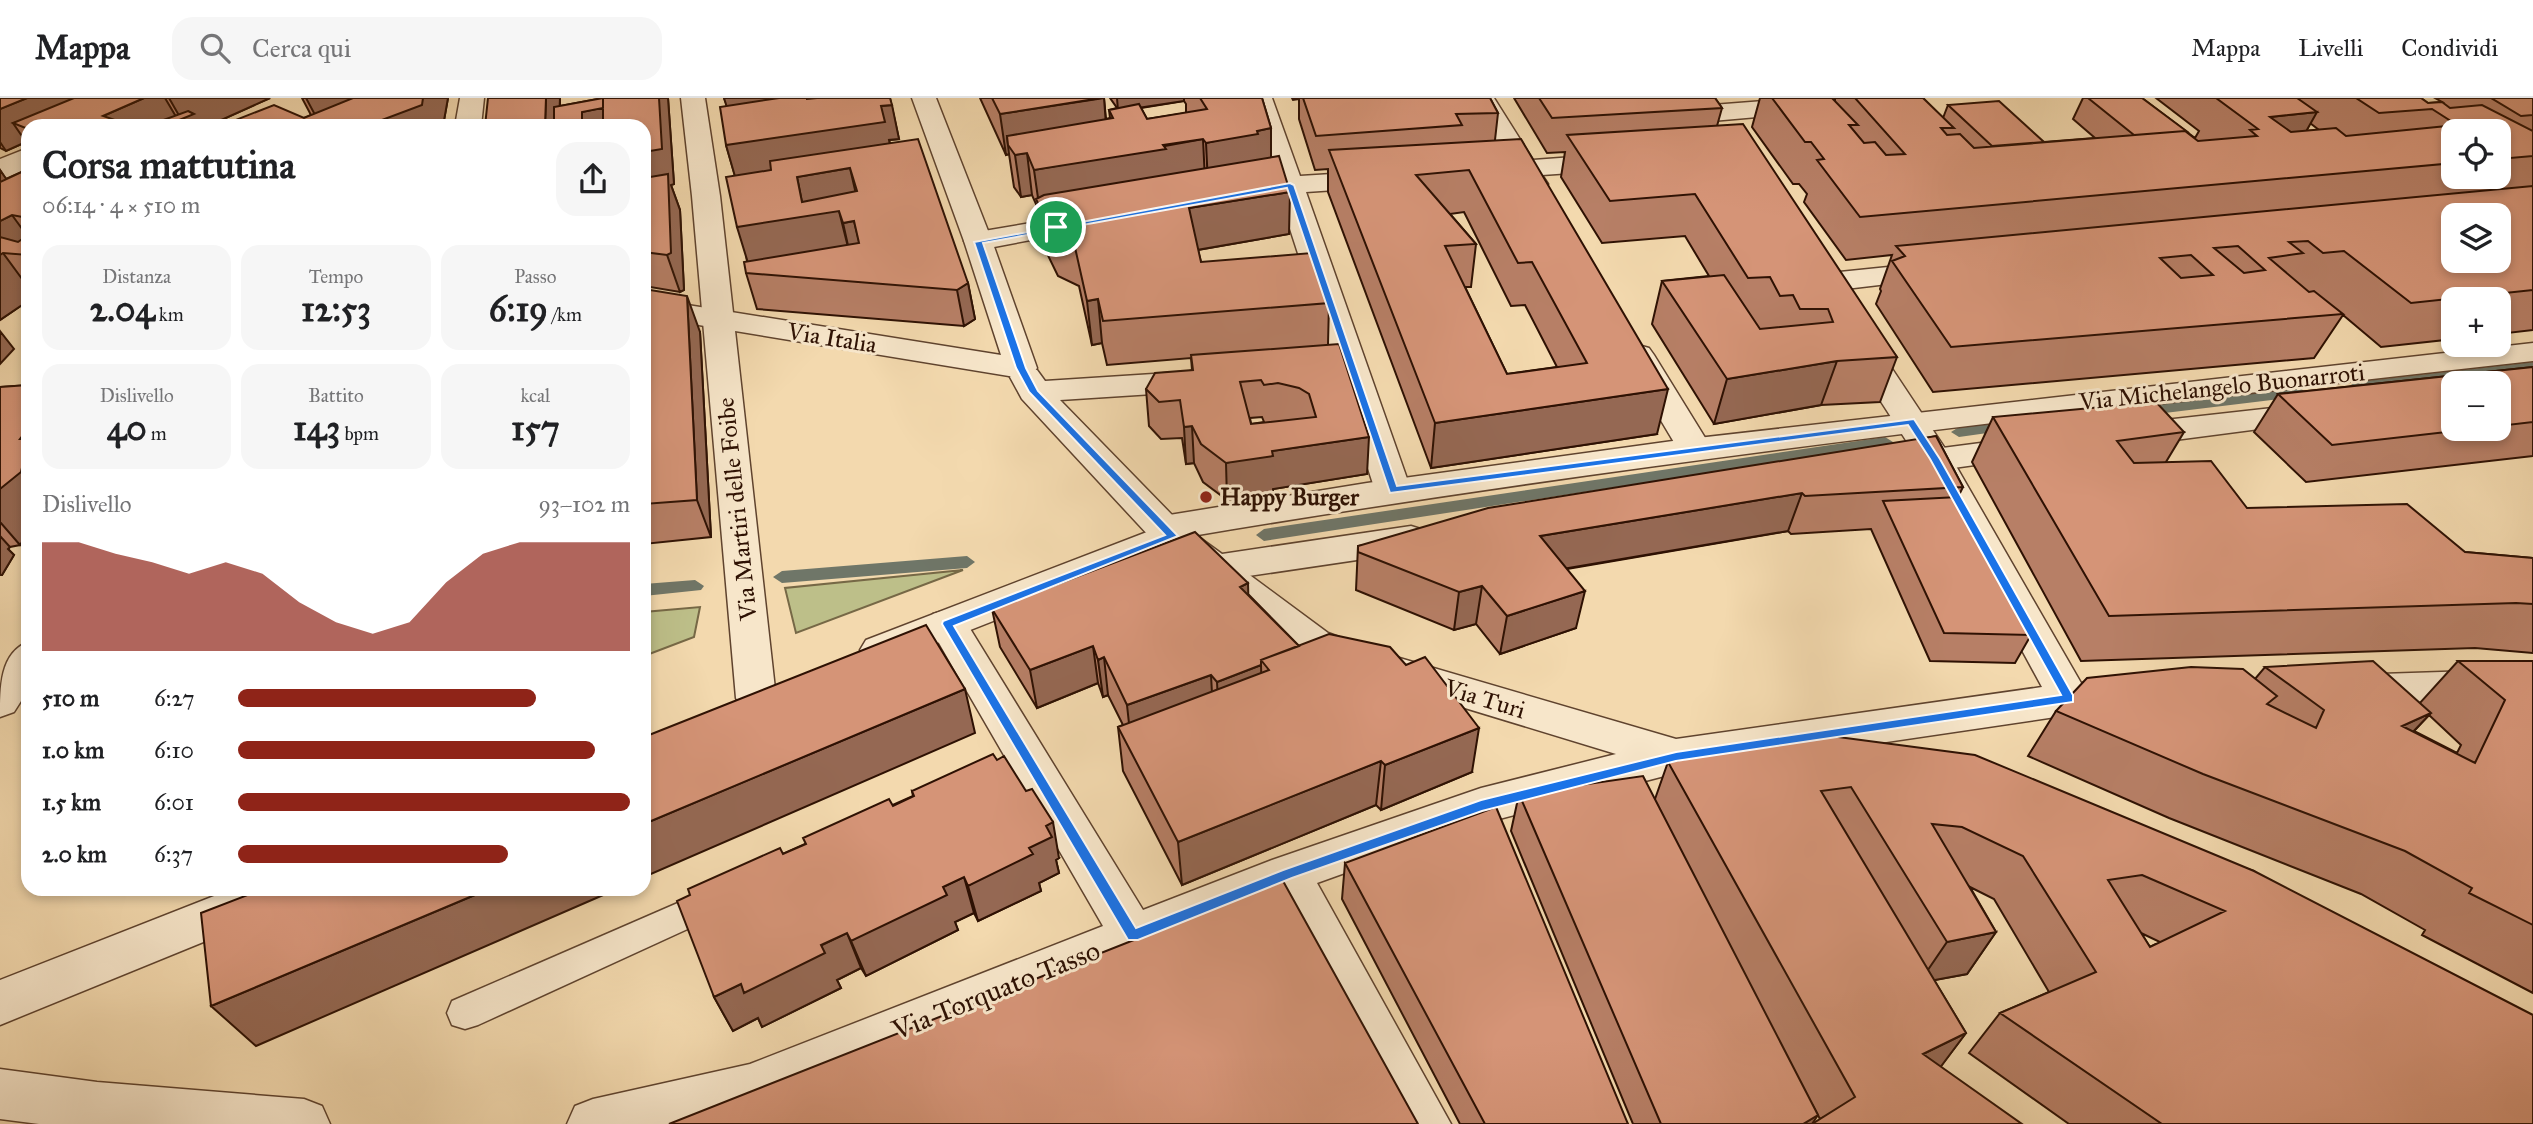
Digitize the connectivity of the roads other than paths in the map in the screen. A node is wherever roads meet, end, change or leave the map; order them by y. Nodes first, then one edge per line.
1 (472, 98) edge
2 (693, 98) edge
3 (924, 98) edge
4 (1260, 98) edge
5 (1482, 98) edge
6 (1891, 98) edge
7 (1706, 106) edge
8 (469, 119) edge
9 (1732, 145) edge
10 (21, 159) edge
11 (1645, 161) edge
12 (0, 168) edge
13 (1524, 168) junction
14 (1455, 173) edge
15 (1400, 177) edge
16 (1290, 185) junction
17 (21, 188) edge
18 (1209, 200) edge
19 (1545, 203) edge
20 (1114, 217) edge
21 (978, 242) junction
22 (1958, 269) edge
23 (651, 308) edge
24 (719, 320) junction
25 (1623, 332) edge
26 (2533, 352) edge
27 (1228, 379) edge
28 (1027, 380) junction
29 (2344, 410) edge
30 (1911, 421) junction
31 (2099, 439) edge
32 (2058, 444) edge
33 (1695, 449) junction
34 (1935, 459) junction
35 (1869, 469) edge
36 (1393, 490) junction
37 (1168, 532) junction
38 (1446, 533) edge
39 (1215, 568) junction
40 (947, 624) junction
41 (845, 664) edge
42 (21, 668) edge
43 (794, 684) edge
44 (2533, 684) edge
45 (2315, 691) edge
46 (2151, 696) edge
47 (756, 698) junction
48 (2069, 699) junction
49 (0, 701) edge
50 (719, 713) edge
51 (1840, 730) junction
52 (1767, 742) junction
53 (1676, 757) junction
54 (1929, 761) edge
55 (1788, 782) edge
56 (1288, 874) junction
57 (741, 889) edge
58 (266, 896) edge
59 (1133, 935) junction
60 (0, 1003) edge
61 (464, 1013) dead end
62 (0, 1094) edge
63 (90, 1116) edge
64 (304, 1124) edge
65 (593, 1124) edge
66 (1425, 1124) edge

1 - 8 street
2 - 24 street, Via Martiri delle Foibe
3 - 21 street, Via Turi
4 - 16 street
5 - 13 street
6 - 7 street
7 - 9 street
10 - 12 street
11 - 13 street
12 - 17 street
13 - 14 street
13 - 19 street
15 - 16 street
16 - 18 street
16 - 36 street
20 - 21 street
21 - 28 street, Via Turi
22 - 30 street
23 - 24 street, Via Italia
24 - 28 street, Via Italia
24 - 47 street, Via Martiri delle Foibe
25 - 33 street
26 - 30 street, Via Michelangelo Buonarroti
27 - 28 street, Via Italia
28 - 37 street, Via Turi
29 - 31 street
30 - 33 street, Via Michelangelo Buonarroti
30 - 34 street
32 - 34 street
33 - 36 street, Via Michelangelo Buonarroti
34 - 35 street
34 - 48 street
36 - 37 street, Via Michelangelo Buonarroti
37 - 39 street, Via Turi
37 - 40 street, Via Michelangelo Buonarroti
38 - 39 street
39 - 53 street, Via Turi
40 - 41 street, Via Michelangelo Buonarroti
40 - 59 street
42 - 49 street
43 - 47 street
44 - 45 street
46 - 48 street, Via Torquato Tasso
47 - 50 street
48 - 51 street, Via Torquato Tasso
51 - 52 street, Via Torquato Tasso
51 - 54 street
52 - 53 street, Via Torquato Tasso
52 - 55 street
53 - 56 street, Via Torquato Tasso
56 - 59 street, Via Torquato Tasso
56 - 66 street
57 - 61 lane
58 - 60 street
59 - 65 street, Via Torquato Tasso
62 - 63 street
63 - 64 street

